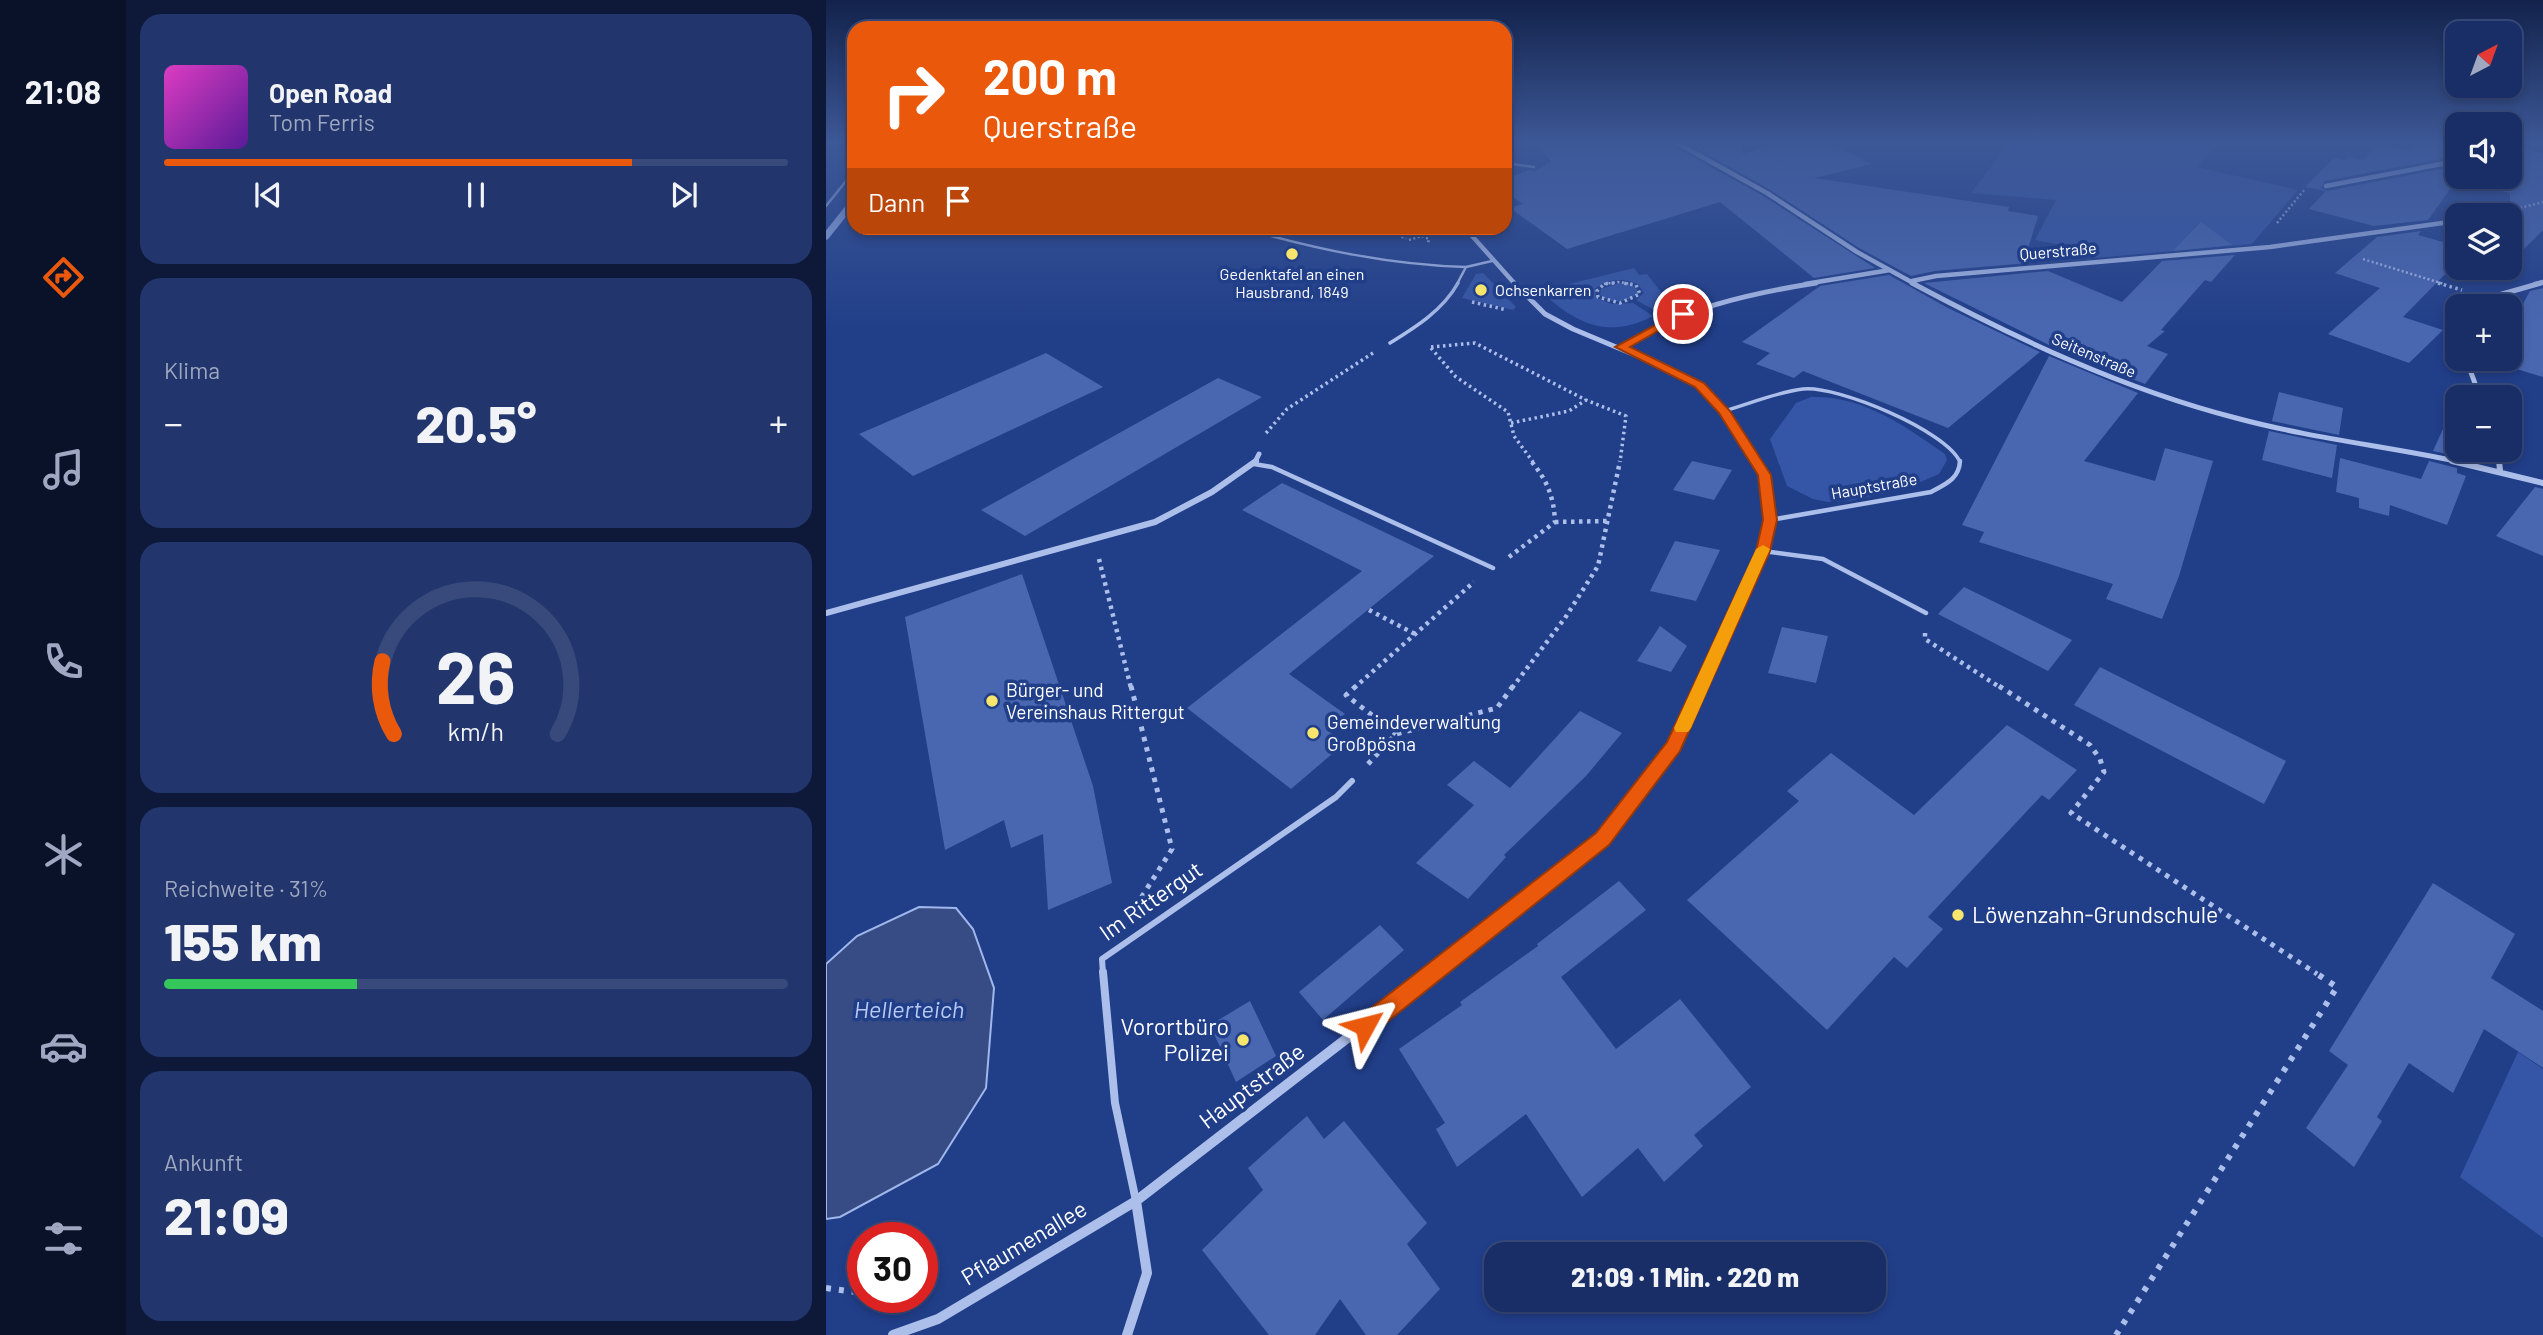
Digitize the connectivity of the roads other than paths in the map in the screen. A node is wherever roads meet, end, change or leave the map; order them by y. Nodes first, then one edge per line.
1 (1785, 205) edge
2 (2445, 223) edge
3 (1270, 235) edge
4 (1471, 235) edge
5 (1492, 261) junction
6 (1466, 267) junction
7 (1890, 270) junction
8 (1912, 281) junction
9 (2543, 282) edge
10 (2504, 294) edge
11 (1390, 343) road end
12 (1621, 347) junction
13 (1724, 411) junction
14 (1259, 454) road end
15 (2499, 462) edge
16 (1254, 464) junction
17 (2500, 470) junction
18 (2543, 483) edge
19 (1770, 520) junction
20 (1763, 551) junction
21 (1493, 568) dead end
22 (826, 613) edge
23 (1926, 613) road end
24 (1352, 781) dead end
25 (1136, 1201) junction
26 (893, 1335) edge
27 (1128, 1335) edge

1 - 7 street, Seitenstraße
2 - 8 street, Querstraße
3 - 6 lane
4 - 5 street, Hauptstraße
5 - 6 lane
5 - 12 street, Hauptstraße
6 - 11 lane
7 - 8 street, Seitenstraße
7 - 12 street
8 - 17 street, Seitenstraße
9 - 10 street
12 - 13 street, Hauptstraße
13 - 19 street, Hauptstraße
13 - 19 lane, Hauptstraße
14 - 16 street
15 - 17 street
16 - 21 lane
16 - 22 street
17 - 18 street, Seitenstraße
19 - 20 street, Hauptstraße
20 - 23 lane
20 - 25 street, Hauptstraße
24 - 25 lane, Im Rittergut
25 - 26 street, Pflaumenallee
25 - 27 street

